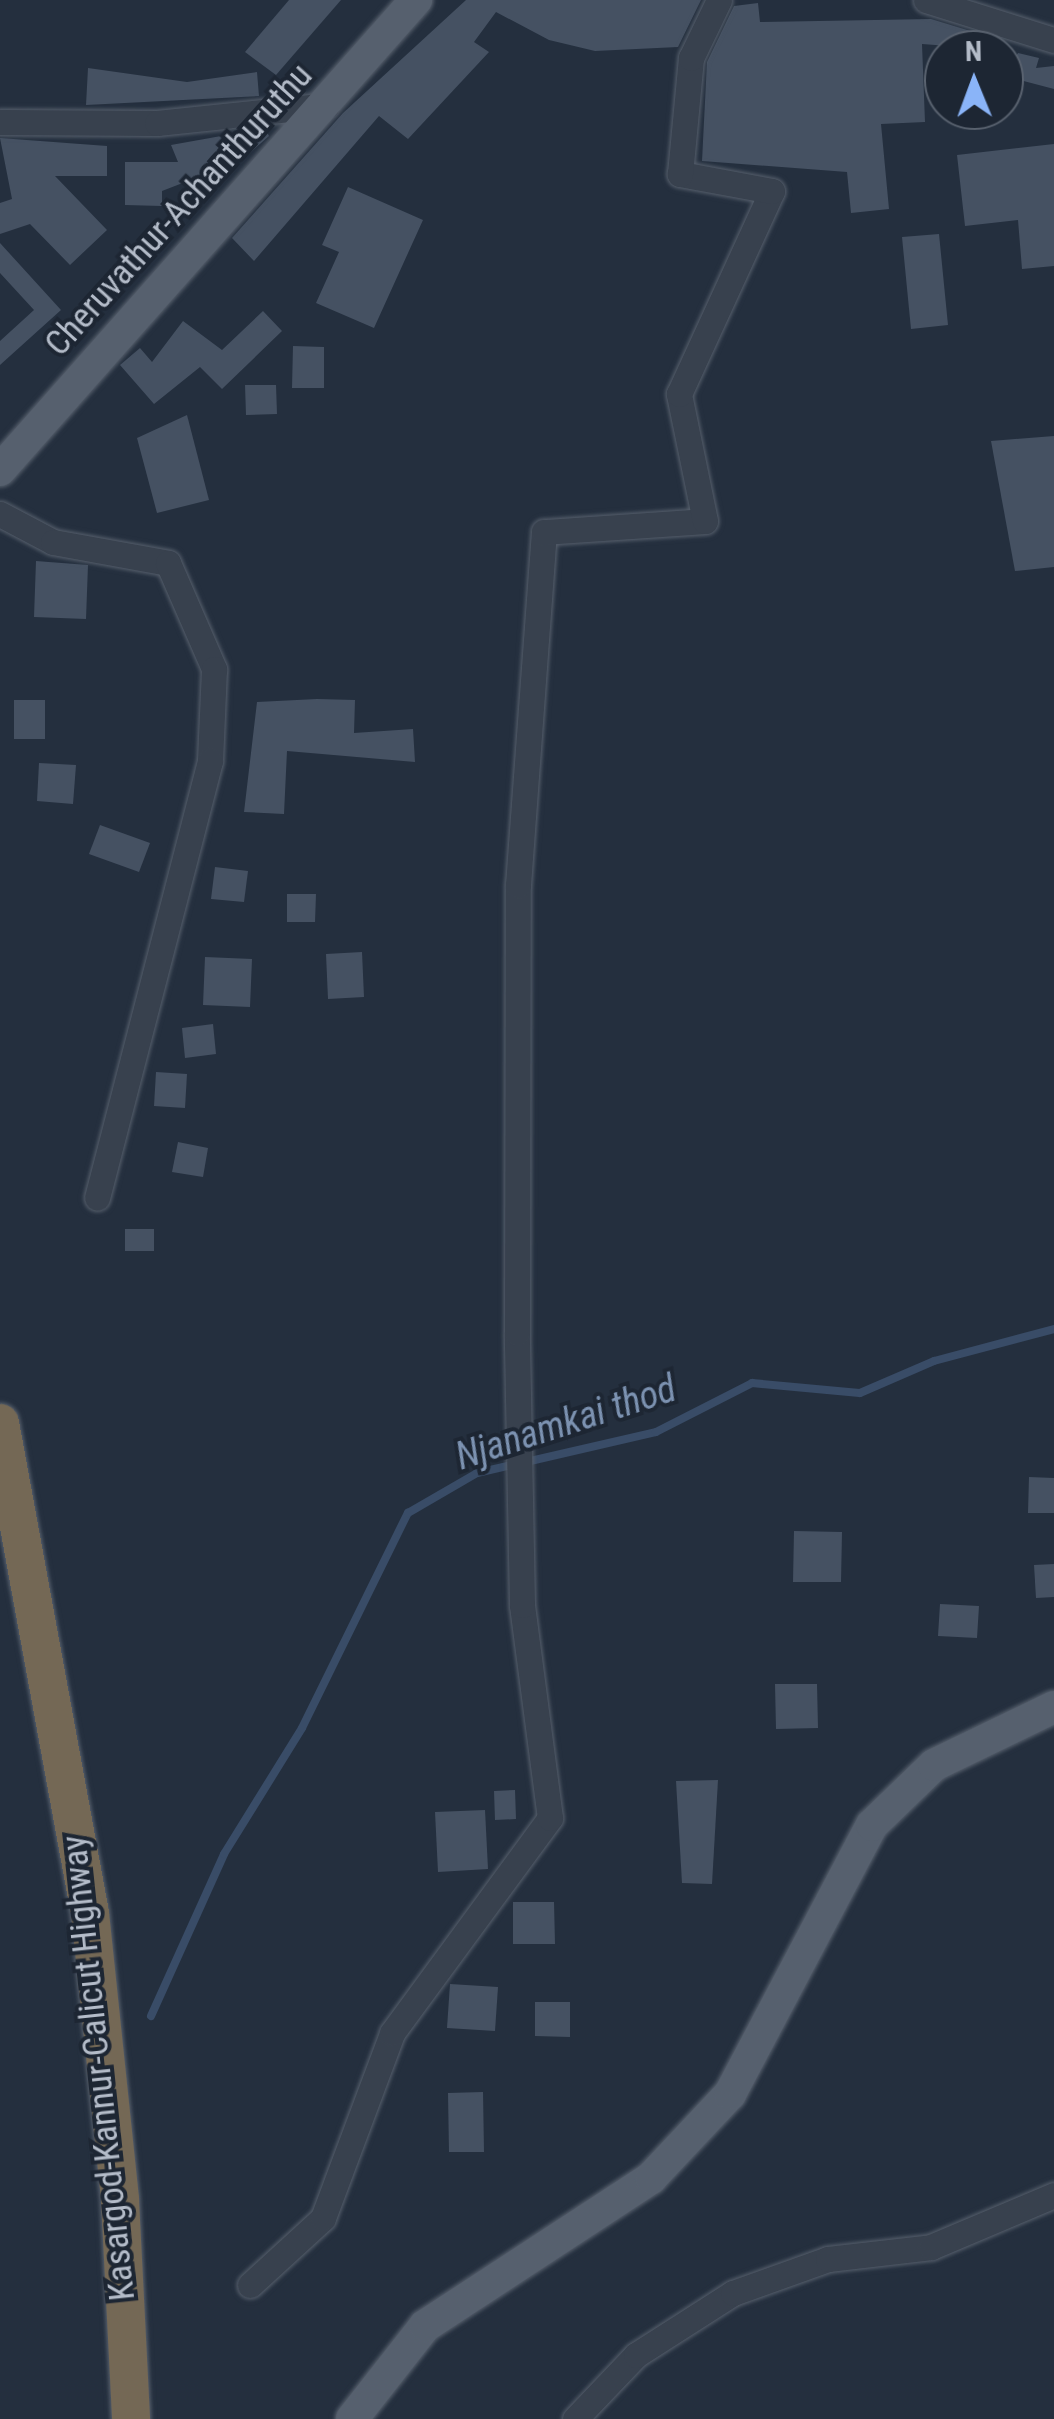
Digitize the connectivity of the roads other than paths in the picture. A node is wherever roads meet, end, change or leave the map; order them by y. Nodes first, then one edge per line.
1 (416, 0) edge
2 (719, 0) edge
3 (926, 0) edge
4 (1054, 40) edge
5 (326, 105) junction
6 (0, 122) edge
7 (0, 470) edge
8 (0, 514) edge
9 (97, 1198) dead end
10 (0, 1423) edge
11 (1054, 1707) edge
12 (1054, 2195) edge
13 (250, 2285) dead end
14 (131, 2419) edge
15 (352, 2419) edge
16 (575, 2419) edge

1 - 5 main road, Cheruvathur-Achanthuruthu
2 - 13 street
3 - 4 street
5 - 6 street
5 - 7 main road, Cheruvathur-Achanthuruthu
8 - 9 street
10 - 14 highway, Kasargod-Kannur-Calicut Highway
11 - 15 main road
12 - 16 street

